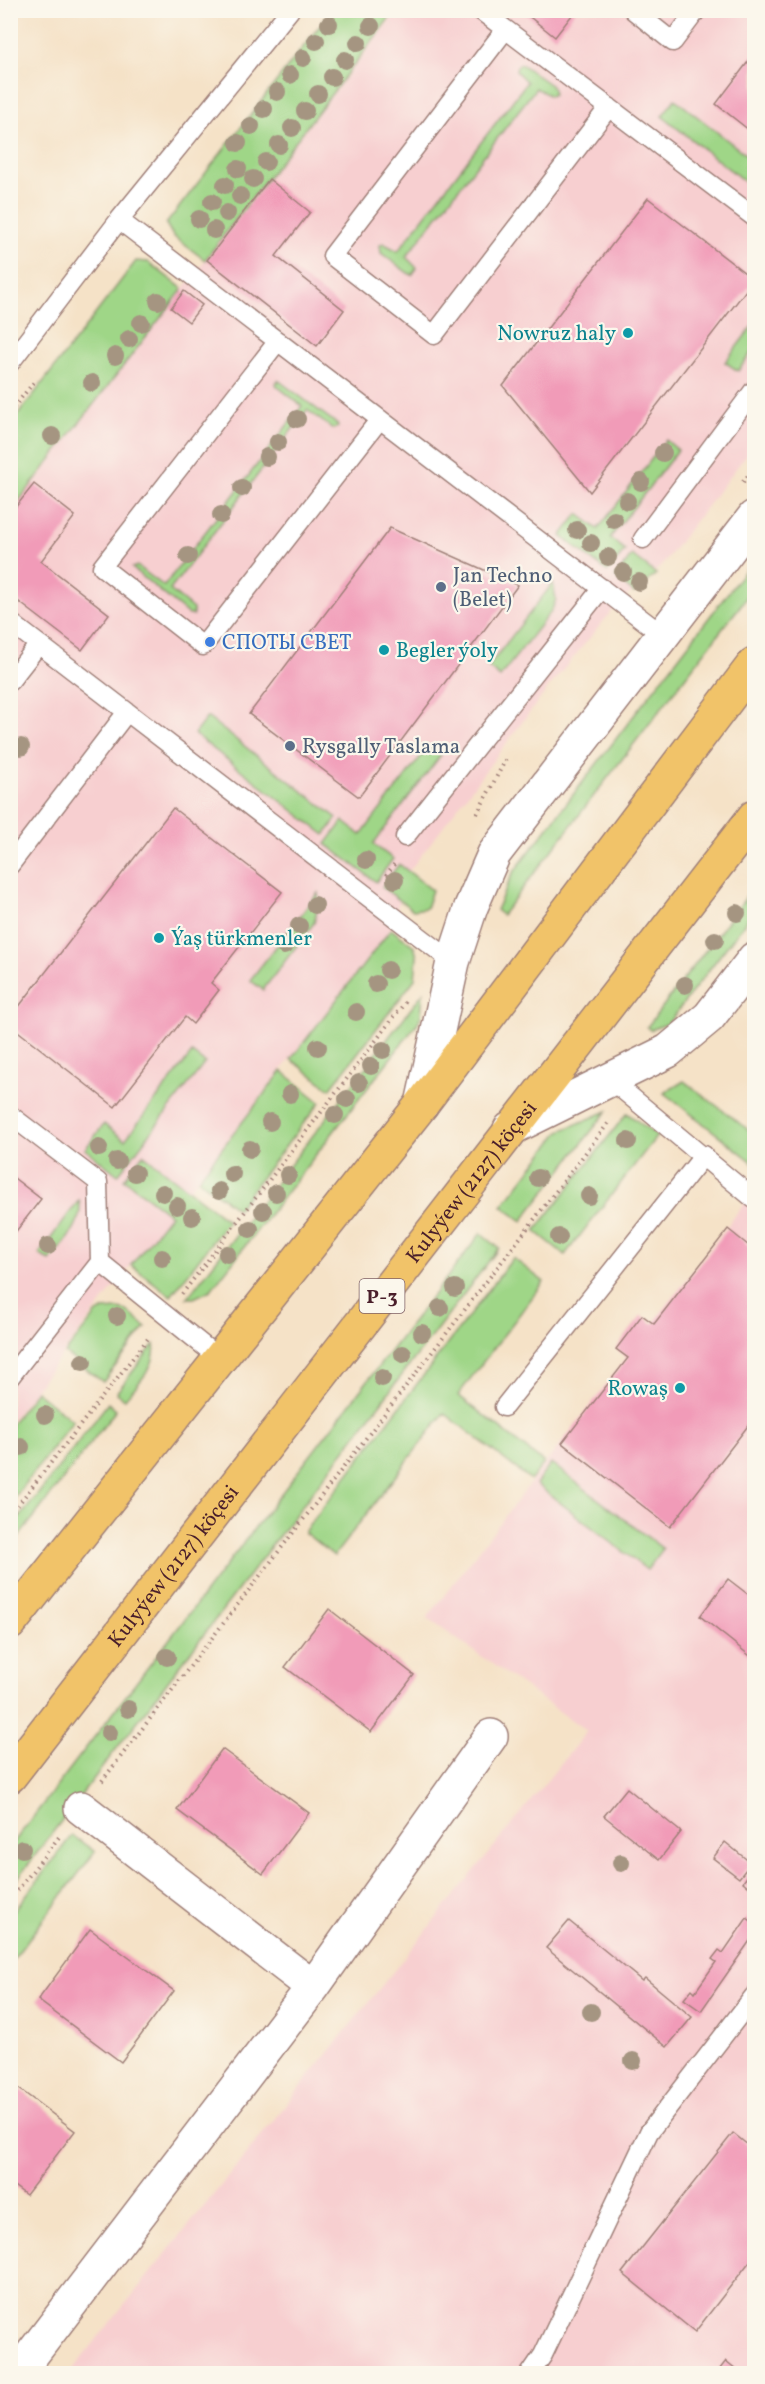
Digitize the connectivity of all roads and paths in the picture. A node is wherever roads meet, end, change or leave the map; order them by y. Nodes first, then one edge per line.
1 (290, 10) edge
2 (480, 10) edge
3 (633, 10) edge
4 (697, 10) edge
5 (505, 30) junction
6 (609, 107) junction
7 (754, 217) edge
8 (119, 220) junction
9 (278, 341) junction
10 (10, 363) edge
11 (754, 390) edge
12 (380, 419) junction
13 (754, 468) edge
14 (741, 485) dead end
15 (754, 517) edge
16 (643, 538) dead end
17 (602, 588) junction
18 (10, 622) edge
19 (664, 636) junction
20 (39, 644) junction
21 (754, 664) edge
22 (10, 681) edge
23 (127, 712) junction
24 (511, 751) dead end
25 (476, 817) dead end
26 (754, 817) edge
27 (405, 837) joint
28 (10, 865) edge
29 (369, 897) junction
30 (754, 959) edge
31 (453, 962) junction
32 (414, 992) dead end
33 (622, 1089) junction
34 (422, 1104) junction
35 (10, 1115) edge
36 (510, 1129) junction
37 (704, 1155) junction
38 (754, 1199) edge
39 (100, 1262) junction
40 (166, 1315) junction
41 (220, 1359) junction
42 (10, 1377) edge
43 (504, 1407) dead end
44 (10, 1515) edge
45 (11, 1619) edge
46 (491, 1736) dead end
47 (10, 1776) edge
48 (81, 1808) junction
49 (10, 1900) edge
50 (313, 1987) junction
51 (754, 1996) edge
52 (17, 2373) edge
53 (530, 2373) edge

1 - 8 lane
2 - 5 lane
3 - 4 lane
5 - 6 lane
5 - 6 lane
6 - 7 lane
8 - 9 lane
8 - 10 lane
9 - 12 lane
9 - 12 lane
11 - 16 lane
12 - 17 lane
13 - 14 path
15 - 19 street
17 - 19 lane
17 - 27 lane
18 - 20 lane
19 - 31 street
20 - 22 lane
20 - 23 lane
21 - 34 highway
23 - 28 lane
23 - 29 lane
24 - 25 path
26 - 36 highway, Kulyýew (2127) köçesi / P-3
27 - 29 path
29 - 31 lane
30 - 33 street
31 - 34 street
32 - 40 path
33 - 36 street
33 - 37 lane
33 - 48 path
34 - 41 highway
35 - 39 lane
36 - 47 highway, Kulyýew (2127) köçesi / P-3
37 - 38 lane
37 - 43 lane
39 - 40 lane
39 - 42 lane
40 - 41 lane
40 - 44 path
41 - 45 highway
46 - 50 street
48 - 49 path
48 - 50 street
50 - 52 street
51 - 53 lane

